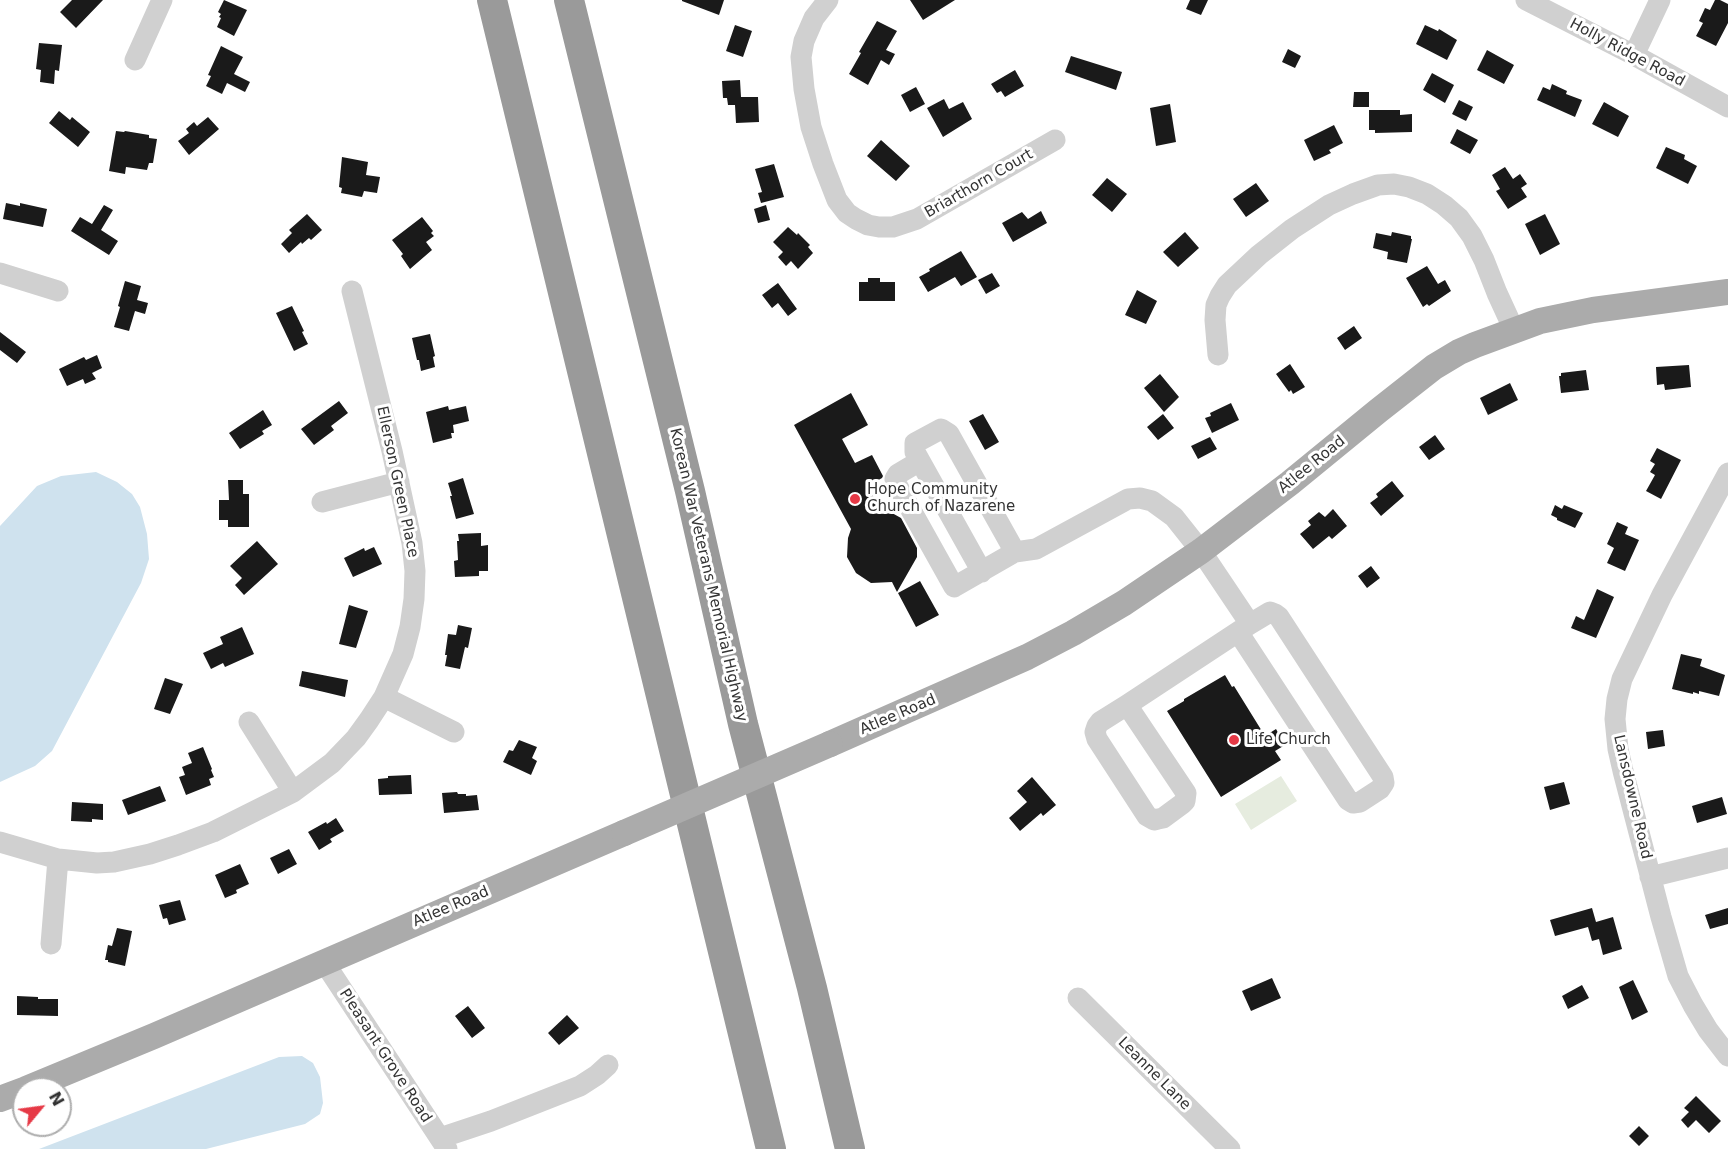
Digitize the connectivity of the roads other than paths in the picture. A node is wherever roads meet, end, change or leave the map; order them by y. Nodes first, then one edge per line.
1 (162, 0) edge
2 (492, 0) edge
3 (569, 0) edge
4 (828, 0) edge
5 (1526, 0) edge
6 (1660, 0) edge
7 (1634, 55) junction
8 (135, 60) dead end
9 (1728, 107) edge
10 (1054, 140) dead end
11 (0, 273) edge
12 (58, 291) dead end
13 (352, 291) dead end
14 (1728, 292) edge
15 (1514, 330) junction
16 (1218, 355) dead end
17 (920, 461) junction
18 (1728, 473) edge
19 (399, 482) junction
20 (321, 502) dead end
21 (1201, 551) junction
22 (1015, 552) junction
23 (982, 572) junction
24 (1244, 628) junction
25 (384, 697) junction
26 (1127, 705) junction
27 (249, 722) dead end
28 (454, 732) dead end
29 (293, 792) junction
30 (0, 842) edge
31 (1728, 858) edge
32 (58, 859) junction
33 (1650, 877) junction
34 (51, 944) dead end
35 (324, 962) junction
36 (1078, 998) dead end
37 (1728, 1056) edge
38 (608, 1065) dead end
39 (54, 1077) edge
40 (443, 1144) edge
41 (771, 1149) edge
42 (850, 1149) edge
43 (1230, 1149) edge

1 - 8 street
2 - 41 highway
3 - 42 highway, Korean War Veterans Memorial Highway
4 - 10 street, Briarthorn Court
5 - 7 street, Holly Ridge Road
6 - 7 street
7 - 9 street, Holly Ridge Road
11 - 12 street
13 - 19 street, Ellerson Green Place
14 - 15 main road, Atlee Road
15 - 16 street
15 - 21 main road, Atlee Road
17 - 22 street
17 - 23 street
17 - 23 street
18 - 33 street, Lansdowne Road
19 - 20 street
19 - 25 street, Ellerson Green Place
21 - 22 street
21 - 24 street
21 - 35 main road, Atlee Road, bridge
22 - 23 street
24 - 24 street
24 - 26 street
25 - 28 street
25 - 29 street, Ellerson Green Place
26 - 26 street
27 - 29 street
29 - 32 street, Ellerson Green Place
30 - 32 street, Ellerson Green Place
31 - 33 street
32 - 34 street
33 - 37 street, Lansdowne Road
35 - 39 main road, Atlee Road
35 - 40 street, Pleasant Grove Road
36 - 43 street, Leanne Lane
38 - 40 street

